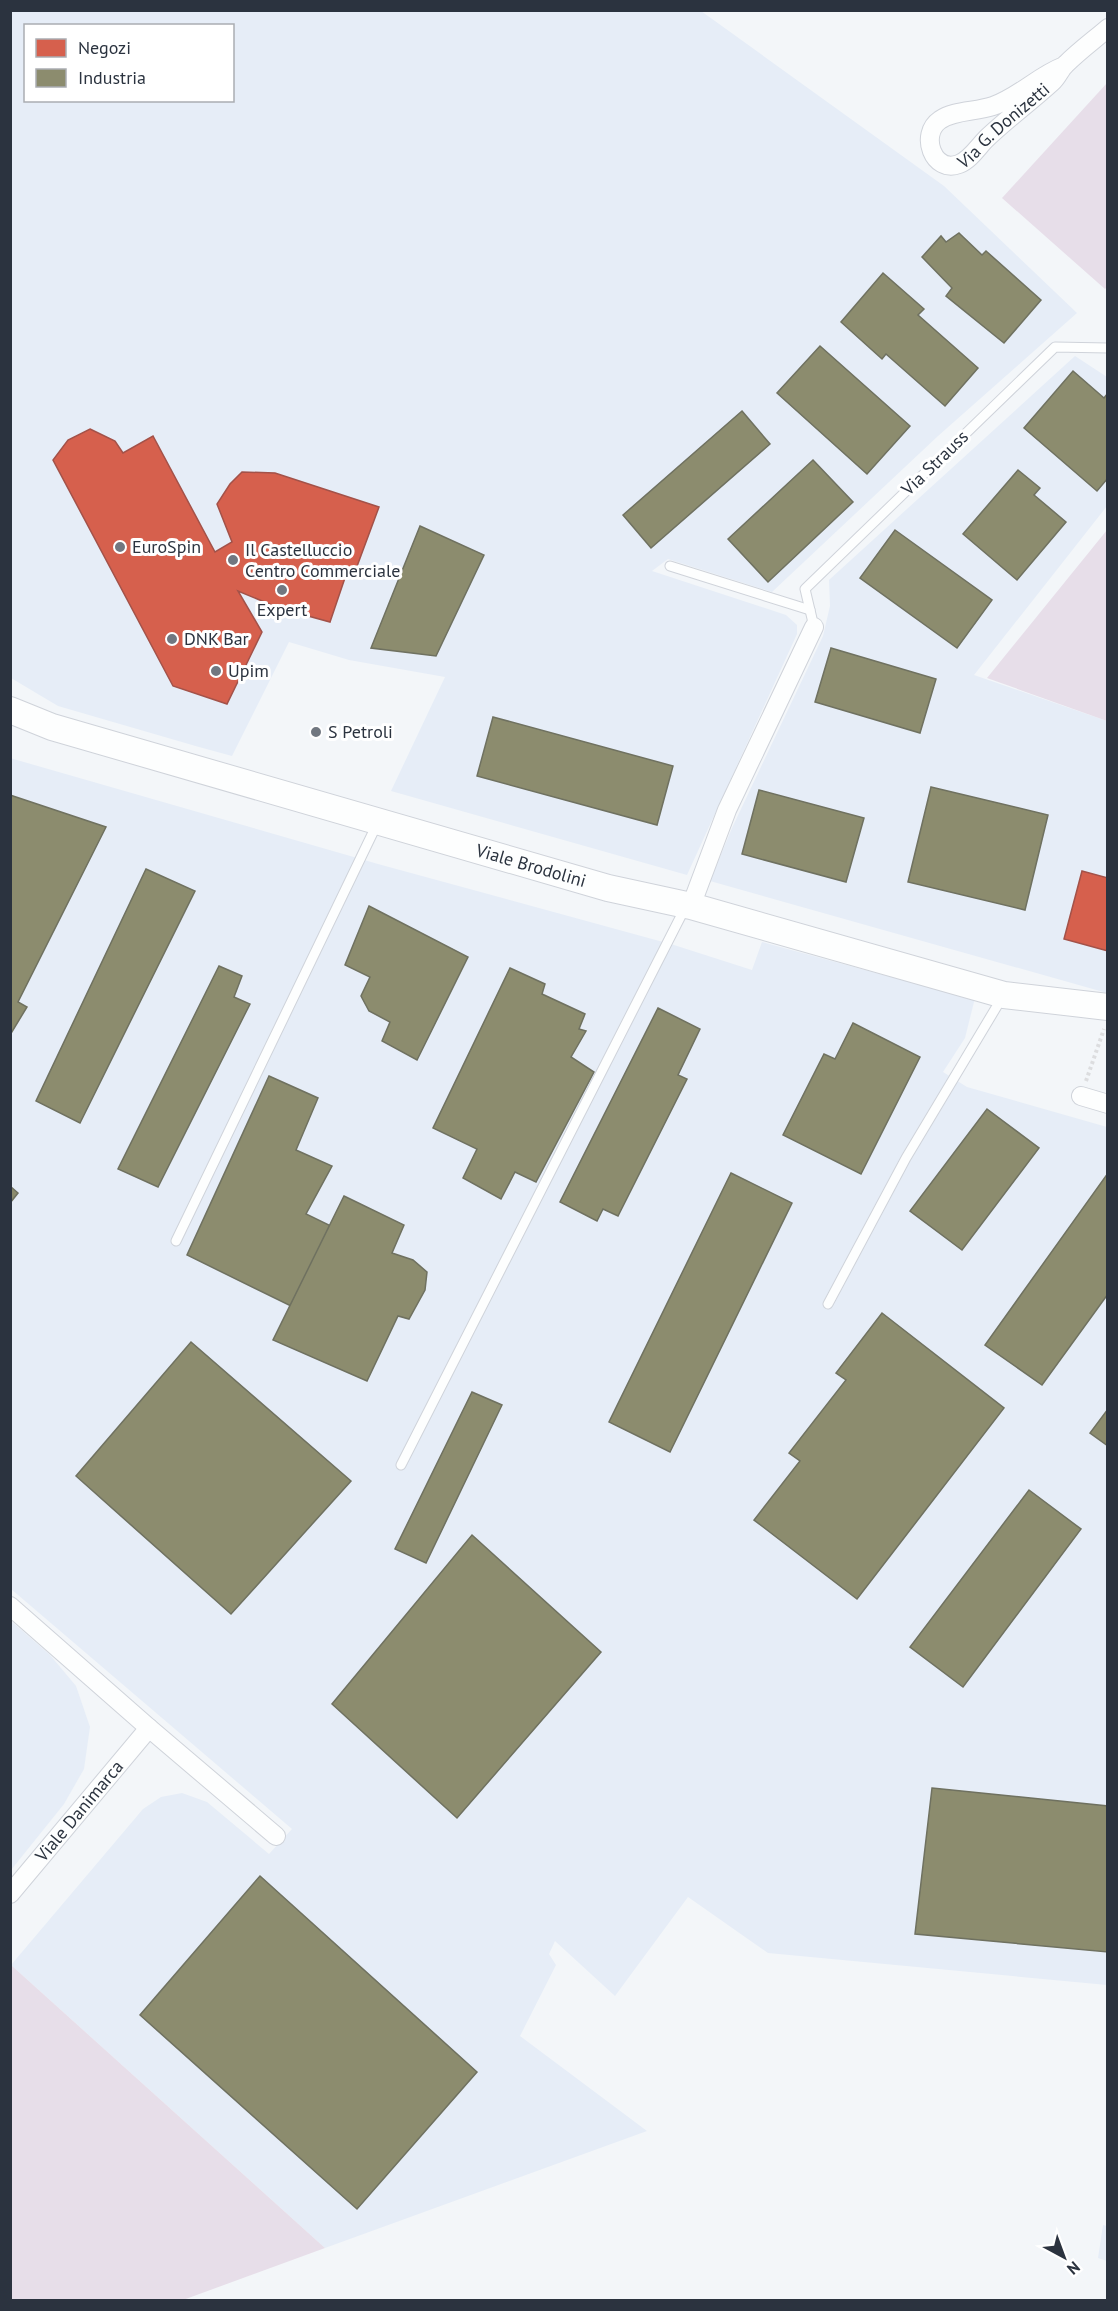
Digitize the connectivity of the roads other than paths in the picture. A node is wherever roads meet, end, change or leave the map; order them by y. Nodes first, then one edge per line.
1 (1107, 28) edge
2 (1064, 66) junction
3 (1107, 348) edge
4 (670, 566) dead end
5 (812, 619) junction
6 (10, 710) edge
7 (379, 821) junction
8 (688, 906) junction
9 (1004, 995) junction
10 (1107, 1017) edge
11 (1081, 1096) road end
12 (1107, 1104) edge
13 (176, 1241) dead end
14 (828, 1304) dead end
15 (401, 1465) dead end
16 (10, 1606) edge
17 (148, 1728) junction
18 (276, 1836) dead end
19 (10, 1894) edge

1 - 2 street, Via G. Donizetti
2 - 2 street, Via G. Donizetti
3 - 5 lane, Via Strauss
4 - 5 lane
5 - 8 street
6 - 7 street, Viale Brodolini
7 - 8 street, Viale Brodolini
7 - 13 lane
8 - 9 street, Viale Brodolini
8 - 15 lane
9 - 10 street, Viale Brodolini
9 - 14 lane
11 - 12 street
16 - 17 street
17 - 18 street
17 - 19 street, Viale Danimarca

